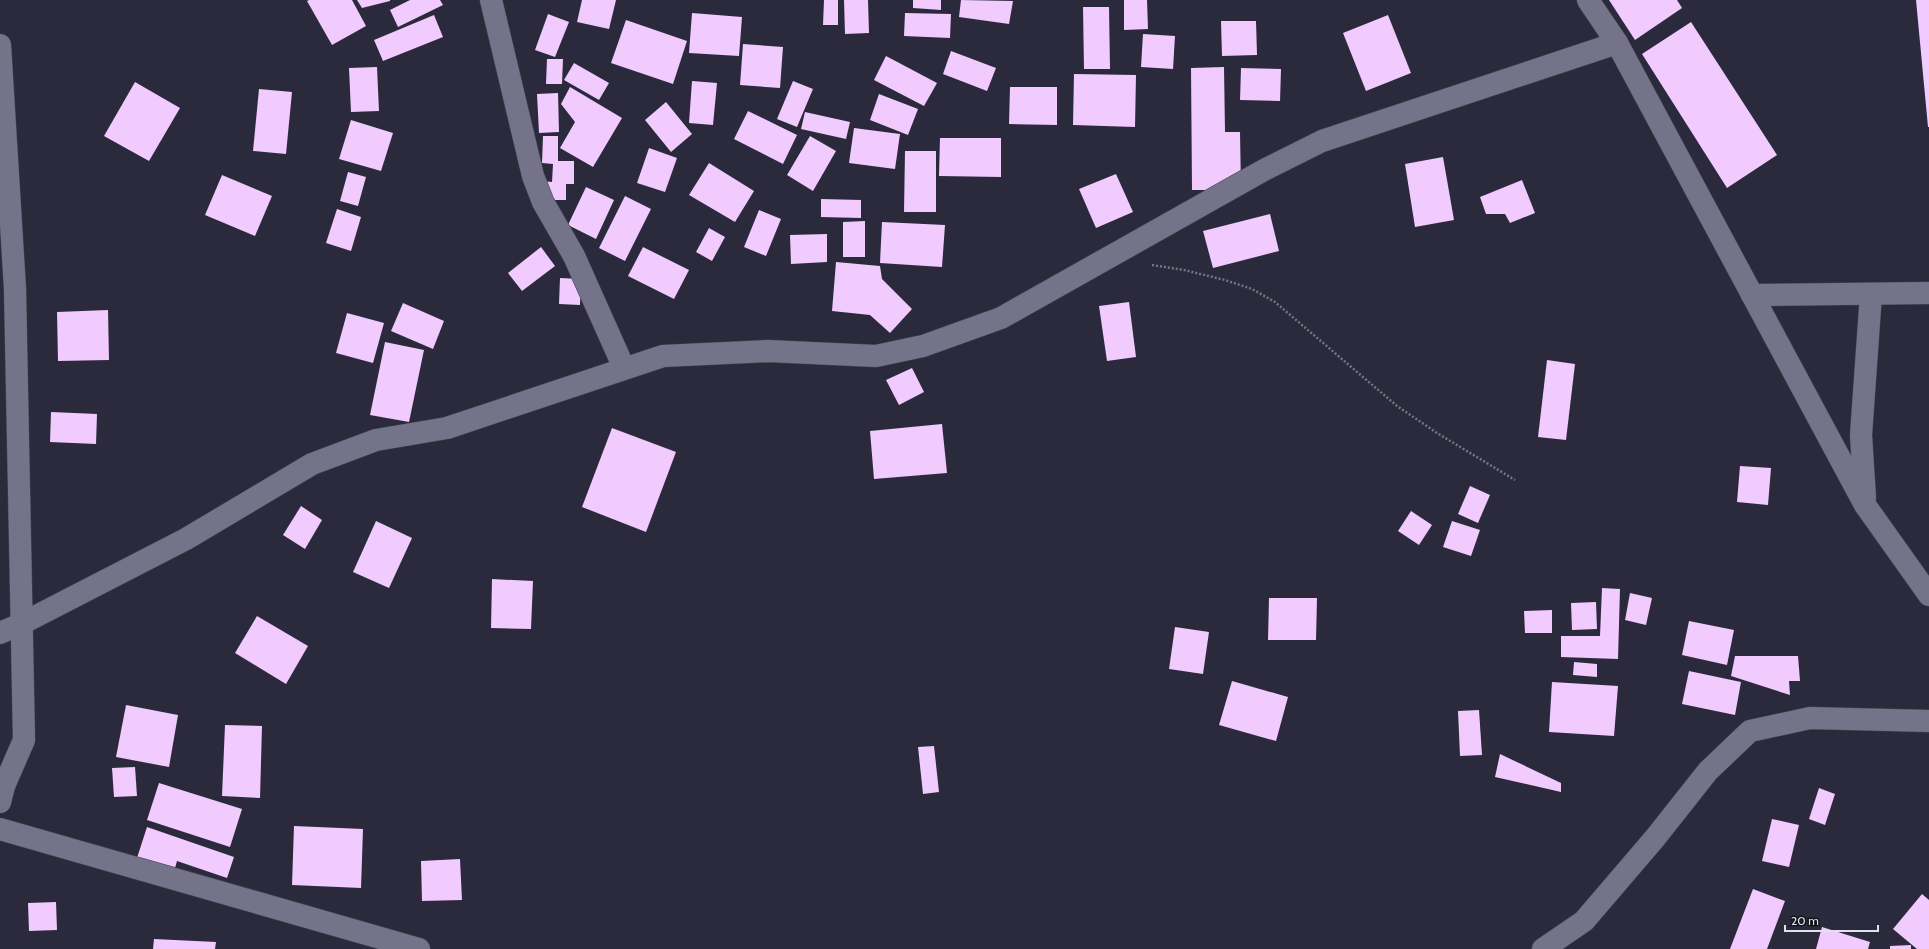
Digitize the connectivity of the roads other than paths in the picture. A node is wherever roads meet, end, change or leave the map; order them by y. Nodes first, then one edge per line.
1 (491, 0) edge
2 (1588, 0) edge
3 (1617, 43) junction
4 (0, 45) edge
5 (1929, 293) edge
6 (1871, 294) junction
7 (1752, 295) junction
8 (624, 368) junction
9 (1865, 505) junction
10 (1929, 595) edge
11 (21, 624) junction
12 (0, 633) edge
13 (1929, 721) edge
14 (0, 802) edge
15 (0, 829) edge
16 (419, 949) edge
17 (1543, 949) edge

1 - 8 street
2 - 3 street
3 - 7 street
3 - 8 street
4 - 11 street
5 - 6 street
6 - 7 street
6 - 9 street
7 - 9 street
8 - 11 street
9 - 10 street
11 - 12 street
11 - 14 street
13 - 17 street
15 - 16 street

